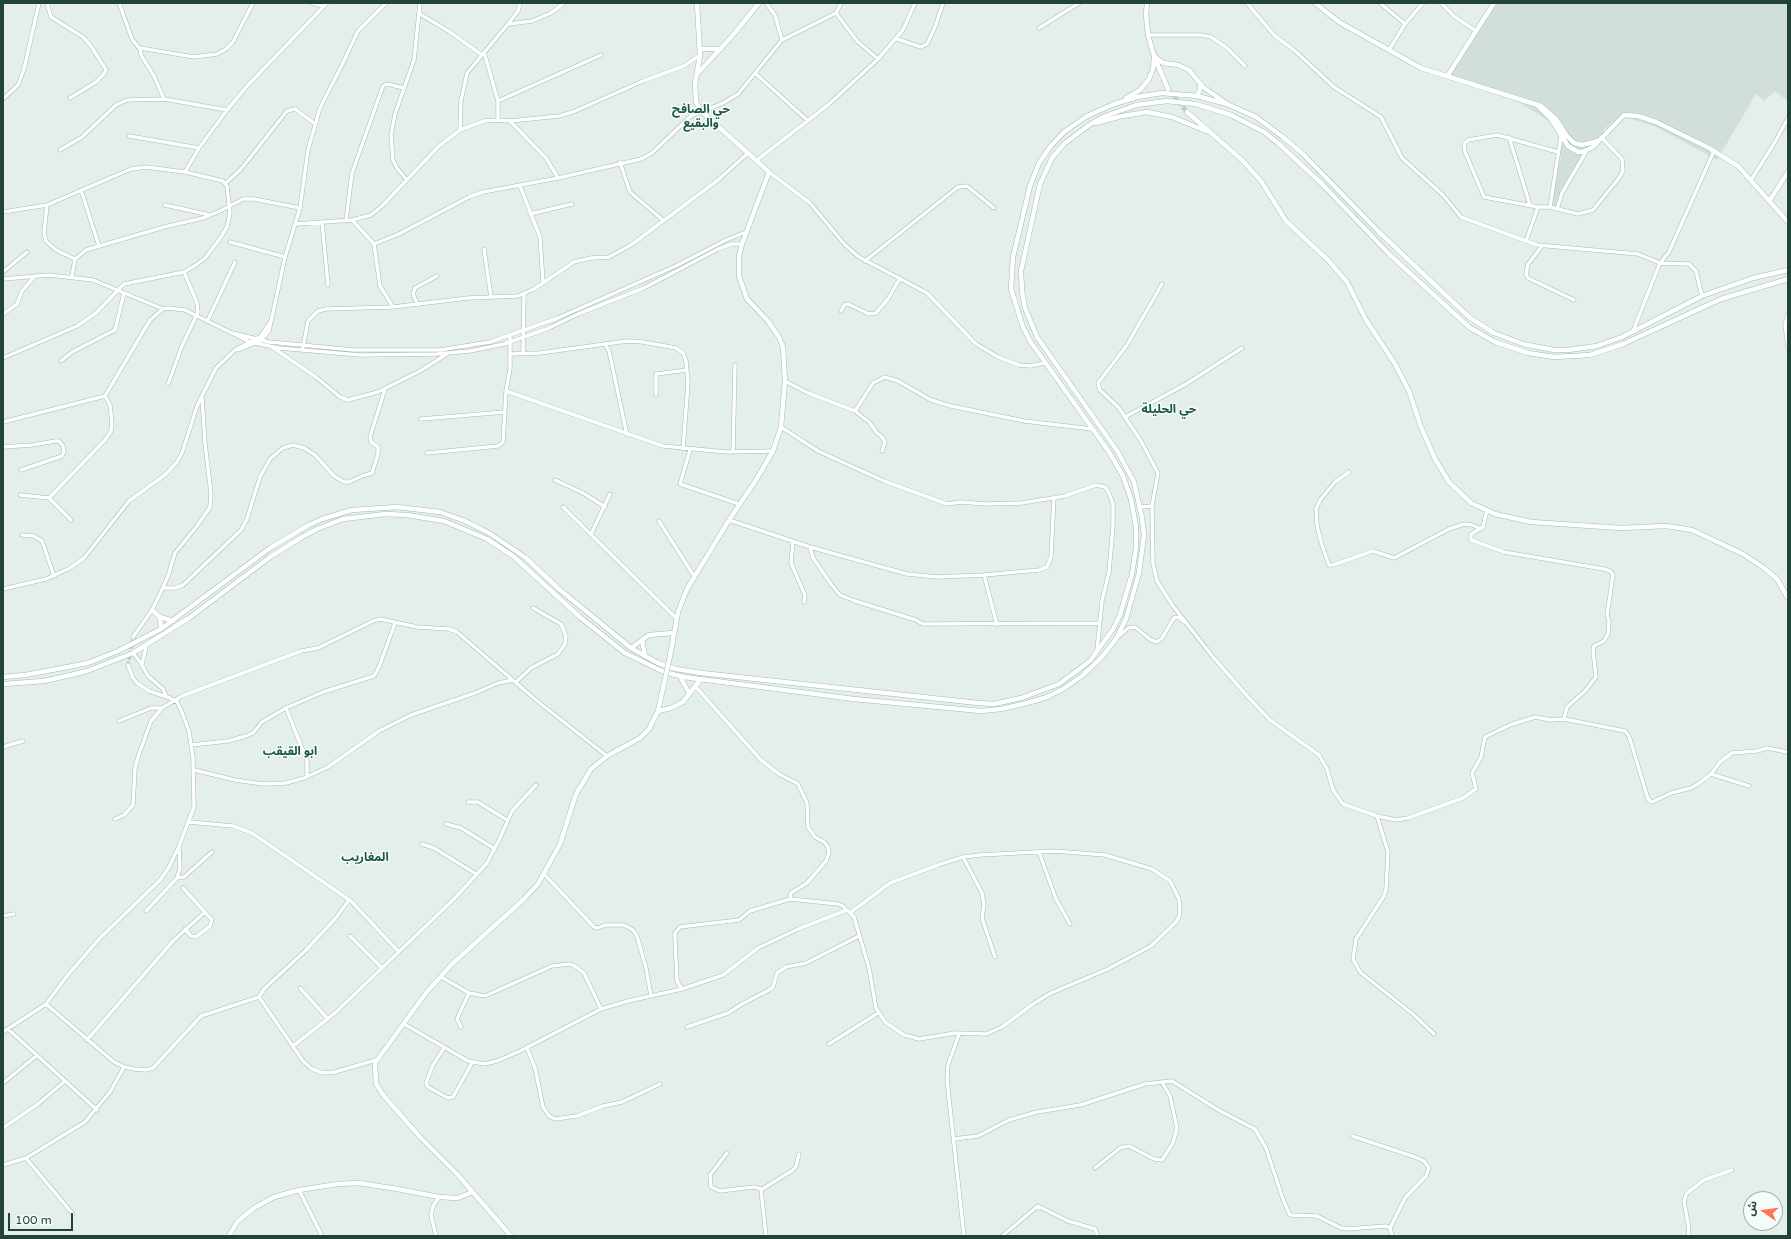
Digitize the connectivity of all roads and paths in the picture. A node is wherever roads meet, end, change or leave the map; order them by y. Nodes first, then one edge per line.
1 (39, 3) edge
2 (47, 3) edge
3 (119, 3) edge
4 (253, 3) edge
5 (312, 3) edge
6 (326, 3) edge
7 (386, 3) edge
8 (420, 3) edge
9 (520, 3) edge
10 (564, 3) edge
11 (697, 3) edge
12 (759, 3) edge
13 (766, 3) edge
14 (841, 3) edge
15 (915, 3) edge
16 (943, 3) edge
17 (1079, 3) edge
18 (1147, 3) edge
19 (1246, 3) edge
20 (1315, 3) edge
21 (1380, 3) edge
22 (1423, 3) edge
23 (1441, 3) edge
24 (1494, 3) edge
25 (323, 6) junction
26 (836, 13) junction
27 (420, 14) junction
28 (508, 24) junction
29 (1405, 24) junction
30 (1039, 28) dead end
31 (1476, 30) junction
32 (1148, 35) junction
33 (897, 39) junction
34 (782, 40) junction
35 (139, 48) junction
36 (700, 49) junction
37 (721, 49) junction
38 (1389, 50) junction
39 (483, 54) junction
40 (601, 55) dead end
41 (700, 55) junction
42 (1154, 56) junction
43 (878, 59) junction
44 (1167, 64) junction
45 (1245, 66) dead end
46 (1153, 69) junction
47 (1160, 70) junction
48 (698, 73) junction
49 (756, 74) junction
50 (1448, 75) junction
51 (1200, 84) junction
52 (404, 88) junction
53 (1168, 89) tunnel mouth
54 (1196, 96) junction
55 (70, 98) dead end
56 (164, 99) junction
57 (3, 100) edge
58 (498, 101) junction
59 (1114, 104) junction
60 (1227, 104) junction
61 (1536, 104) junction
62 (227, 110) junction
63 (701, 111) junction
64 (1187, 112) tunnel mouth
65 (1788, 118) edge
66 (498, 120) junction
67 (807, 120) junction
68 (510, 121) junction
69 (314, 123) junction
70 (1089, 125) junction
71 (460, 130) junction
72 (1212, 133) junction
73 (129, 136) dead end
74 (1561, 136) junction
75 (1509, 137) junction
76 (1602, 137) junction
77 (1598, 141) junction
78 (199, 148) junction
79 (60, 150) dead end
80 (1587, 150) junction
81 (1714, 151) junction
82 (1558, 152) junction
83 (748, 153) junction
84 (757, 160) junction
85 (620, 162) junction
86 (185, 172) junction
87 (769, 172) junction
88 (1788, 172) edge
89 (558, 178) junction
90 (406, 179) junction
91 (1751, 180) junction
92 (226, 183) junction
93 (520, 186) junction
94 (81, 190) junction
95 (1770, 200) junction
96 (572, 204) dead end
97 (48, 205) junction
98 (165, 205) dead end
99 (1530, 205) junction
100 (230, 207) junction
101 (1538, 207) junction
102 (1550, 207) junction
103 (300, 208) junction
104 (994, 208) dead end
105 (1556, 209) junction
106 (3, 212) edge
107 (530, 214) junction
108 (211, 215) junction
109 (352, 220) junction
110 (346, 221) junction
111 (664, 221) junction
112 (322, 222) junction
113 (1788, 222) edge
114 (296, 224) junction
115 (1019, 231) junction
116 (746, 232) junction
117 (1380, 232) junction
118 (1027, 234) junction
119 (1374, 238) junction
120 (1526, 241) junction
121 (230, 242) dead end
122 (374, 244) junction
123 (742, 244) junction
124 (99, 246) junction
125 (1542, 246) junction
126 (484, 249) dead end
127 (27, 252) dead end
128 (285, 257) junction
129 (76, 259) junction
130 (865, 261) junction
131 (235, 262) dead end
132 (1660, 263) junction
133 (1788, 270) edge
134 (3, 272) edge
135 (184, 272) junction
136 (35, 276) junction
137 (72, 276) junction
138 (437, 276) dead end
139 (3, 278) edge
140 (900, 278) junction
141 (1788, 279) edge
142 (543, 283) junction
143 (1162, 284) dead end
144 (328, 285) dead end
145 (118, 290) junction
146 (124, 293) junction
147 (524, 294) junction
148 (1702, 296) junction
149 (491, 297) junction
150 (1574, 300) dead end
151 (418, 305) junction
152 (393, 307) junction
153 (163, 309) junction
154 (841, 312) dead end
155 (3, 314) edge
156 (1788, 314) edge
157 (198, 316) junction
158 (208, 320) junction
159 (271, 321) junction
160 (1633, 331) junction
161 (230, 332) junction
162 (522, 332) junction
163 (510, 336) junction
164 (522, 338) junction
165 (255, 341) junction
166 (260, 341) junction
167 (250, 342) junction
168 (511, 342) junction
169 (270, 344) junction
170 (475, 344) junction
171 (605, 344) junction
172 (1788, 347) edge
173 (303, 348) junction
174 (1242, 348) dead end
175 (235, 350) junction
176 (476, 350) junction
177 (523, 352) junction
178 (448, 354) junction
179 (510, 354) junction
180 (3, 358) edge
181 (61, 361) dead end
182 (1045, 363) junction
183 (735, 365) dead end
184 (687, 370) junction
185 (785, 381) junction
186 (168, 384) dead end
187 (385, 389) junction
188 (506, 391) junction
189 (656, 395) dead end
190 (105, 396) junction
191 (202, 396) junction
192 (505, 412) junction
193 (855, 412) junction
194 (1125, 417) junction
195 (421, 419) dead end
196 (3, 422) edge
197 (781, 427) junction
198 (1092, 429) junction
199 (627, 434) junction
200 (3, 447) edge
201 (683, 449) junction
202 (690, 450) junction
203 (773, 450) junction
204 (882, 451) dead end
205 (427, 452) dead end
206 (733, 452) junction
207 (21, 470) dead end
208 (1349, 472) dead end
209 (555, 480) dead end
210 (610, 494) dead end
211 (20, 495) dead end
212 (1054, 497) junction
213 (49, 498) junction
214 (739, 504) junction
215 (1152, 506) junction
216 (605, 507) junction
217 (1141, 507) junction
218 (564, 508) dead end
219 (1486, 510) junction
220 (71, 520) dead end
221 (729, 520) junction
222 (660, 521) dead end
223 (1481, 529) junction
224 (591, 534) junction
225 (22, 536) dead end
226 (793, 542) junction
227 (810, 547) junction
228 (984, 575) junction
229 (54, 576) junction
230 (694, 576) junction
231 (163, 588) junction
232 (3, 589) edge
233 (1788, 598) edge
234 (804, 602) dead end
235 (533, 608) dead end
236 (152, 610) junction
237 (160, 617) junction
238 (676, 618) junction
239 (173, 621) junction
240 (395, 623) junction
241 (1100, 623) junction
242 (997, 625) junction
243 (1189, 625) junction
244 (160, 629) junction
245 (673, 633) junction
246 (133, 637) tunnel mouth
247 (1116, 639) junction
248 (642, 640) junction
249 (146, 646) junction
250 (631, 648) junction
251 (1097, 651) junction
252 (133, 653) junction
253 (645, 656) junction
254 (128, 665) tunnel mouth
255 (142, 665) junction
256 (3, 676) edge
257 (680, 676) junction
258 (700, 680) junction
259 (514, 681) junction
260 (3, 684) edge
261 (695, 686) junction
262 (689, 693) junction
263 (166, 696) junction
264 (174, 700) junction
265 (162, 708) junction
266 (286, 708) junction
267 (658, 711) junction
268 (1564, 720) junction
269 (119, 721) dead end
270 (23, 741) dead end
271 (191, 745) junction
272 (3, 747) edge
273 (1787, 752) edge
274 (607, 756) junction
275 (194, 770) junction
276 (1711, 774) junction
277 (307, 777) junction
278 (536, 785) dead end
279 (1749, 786) dead end
280 (468, 802) dead end
281 (1377, 816) junction
282 (115, 820) dead end
283 (507, 820) junction
284 (189, 822) junction
285 (446, 824) dead end
286 (422, 844) dead end
287 (179, 846) junction
288 (495, 849) junction
289 (212, 852) dead end
290 (1039, 852) junction
291 (963, 857) junction
292 (476, 874) junction
293 (544, 874) junction
294 (177, 878) junction
295 (183, 888) dead end
296 (790, 899) junction
297 (349, 900) junction
298 (846, 910) junction
299 (146, 911) dead end
300 (205, 912) junction
301 (851, 912) junction
302 (14, 914) dead end
303 (3, 916) edge
304 (1070, 924) dead end
305 (185, 929) junction
306 (350, 936) dead end
307 (859, 936) junction
308 (399, 952) junction
309 (995, 957) dead end
310 (382, 968) junction
311 (441, 977) junction
312 (300, 988) dead end
313 (682, 989) junction
314 (469, 993) junction
315 (651, 996) junction
316 (258, 997) junction
317 (46, 1004) junction
318 (601, 1009) junction
319 (878, 1013) junction
320 (328, 1019) junction
321 (404, 1024) junction
322 (461, 1027) dead end
323 (688, 1027) dead end
324 (8, 1029) junction
325 (3, 1032) edge
326 (959, 1034) junction
327 (1434, 1034) dead end
328 (87, 1040) junction
329 (829, 1044) dead end
330 (293, 1046) junction
331 (444, 1048) junction
332 (527, 1048) junction
333 (36, 1056) junction
334 (376, 1060) junction
335 (472, 1063) junction
336 (124, 1067) junction
337 (65, 1081) junction
338 (1162, 1082) junction
339 (3, 1083) edge
340 (660, 1084) dead end
341 (96, 1110) junction
342 (3, 1128) edge
343 (1352, 1136) dead end
344 (954, 1139) junction
345 (727, 1153) dead end
346 (799, 1154) dead end
347 (26, 1158) junction
348 (3, 1165) edge
349 (1095, 1168) dead end
350 (1732, 1170) dead end
351 (762, 1189) junction
352 (299, 1190) junction
353 (472, 1192) junction
354 (439, 1197) junction
355 (73, 1214) dead end
356 (1390, 1228) junction
357 (229, 1236) edge
358 (322, 1236) edge
359 (436, 1236) edge
360 (511, 1236) edge
361 (766, 1236) edge
362 (964, 1236) edge
363 (1002, 1236) edge
364 (1098, 1236) edge
365 (1392, 1236) edge
366 (1689, 1236) edge

1 - 57 street
2 - 55 street
3 - 35 street
4 - 35 street
5 - 25 street
6 - 25 street
7 - 69 street
8 - 27 street
9 - 28 street
10 - 28 street
11 - 36 main road
12 - 37 main road
13 - 34 street
14 - 26 street
15 - 33 street
16 - 33 street
17 - 30 street
18 - 32 main road
19 - 120 street
20 - 38 main road
21 - 29 street
22 - 29 street
23 - 31 street
24 - 31 main road
25 - 62 street
26 - 34 street
26 - 43 street
27 - 39 street
27 - 52 street
28 - 39 street
29 - 38 street
31 - 50 main road
32 - 42 main road
32 - 45 street
33 - 43 street
34 - 49 street
35 - 56 street
36 - 37 main road
36 - 41 main road
37 - 48 main road
38 - 50 main road
39 - 58 street
39 - 71 street
40 - 58 street
41 - 48 main road
41 - 68 street
42 - 44 main road
42 - 46 main road
42 - 47 main road
43 - 67 street
44 - 47 main road
44 - 51 main road
46 - 47 main road
46 - 59 main road
47 - 53 main road
48 - 63 main road
49 - 63 street
49 - 67 street
50 - 61 main road
51 - 54 main road
51 - 60 main road
52 - 90 street
52 - 110 street
54 - 59 main road
54 - 60 main road
56 - 62 street
56 - 79 street
58 - 66 street
59 - 115 main road
60 - 117 main road
61 - 74 main road
61 - 77 main road
62 - 78 street
63 - 83 main road
63 - 85 street
64 - 72 main road
65 - 91 street
66 - 68 street
66 - 71 street
67 - 84 street
68 - 89 street
69 - 92 street
69 - 103 street
70 - 72 main road
70 - 118 main road
70 - 119 main road
71 - 90 street
72 - 219 main road
73 - 78 street
74 - 80 main road
74 - 82 street
75 - 82 street
75 - 99 street
75 - 99 street
76 - 77 main road
76 - 81 main road
76 - 105 street
77 - 80 main road
78 - 86 street
80 - 105 street
81 - 91 main road
81 - 132 street
82 - 102 street
83 - 84 main road
83 - 111 street
84 - 87 main road
85 - 89 street
85 - 111 street
86 - 92 street
86 - 94 street
87 - 116 main road
87 - 130 street
88 - 95 main road
89 - 93 street
90 - 109 street
91 - 95 main road
92 - 100 street
93 - 107 street
93 - 122 street
94 - 97 street
94 - 124 street
95 - 113 main road
96 - 107 street
97 - 106 street
97 - 129 street
98 - 108 street
99 - 101 street
100 - 103 street
100 - 108 street
100 - 135 street
101 - 102 street
101 - 120 street
102 - 105 street
103 - 114 street
104 - 130 street
107 - 142 street
108 - 124 street
109 - 110 street
109 - 122 street
110 - 112 street
111 - 142 street
112 - 114 street
112 - 144 street
114 - 128 street
115 - 118 main road
115 - 182 main road
116 - 123 main road
116 - 162 street
117 - 119 main road
117 - 160 main road
118 - 217 main road
119 - 141 main road
120 - 125 street
121 - 128 street
122 - 152 street
123 - 164 street
123 - 185 main road
124 - 129 street
125 - 132 street
125 - 150 street
126 - 149 street
127 - 134 street
128 - 159 street
129 - 137 street
130 - 140 street
131 - 158 street
132 - 148 street
132 - 160 street
133 - 148 main road
135 - 145 street
135 - 157 street
136 - 137 street
136 - 139 street
136 - 155 street
137 - 145 street
138 - 151 street
140 - 154 street
140 - 182 street
142 - 147 street
143 - 194 street
145 - 146 street
145 - 180 street
146 - 153 street
146 - 181 street
147 - 149 street
147 - 162 street
148 - 160 main road
149 - 151 street
151 - 152 street
152 - 173 street
153 - 157 street
153 - 190 street
156 - 172 street
157 - 158 street
157 - 186 street
158 - 161 street
159 - 165 street
159 - 166 street
161 - 165 street
161 - 167 street
162 - 163 street
162 - 164 street
163 - 168 street
163 - 170 street
164 - 168 street
164 - 177 street
165 - 166 street
165 - 167 street
165 - 169 street
165 - 175 street
166 - 169 street
167 - 175 street
168 - 176 street
168 - 179 street
169 - 173 street
169 - 187 street
170 - 173 street
170 - 176 street
171 - 177 street
171 - 184 street
171 - 199 street
173 - 178 street
174 - 194 street
175 - 191 street
176 - 178 street
177 - 179 street
178 - 187 street
179 - 188 street
182 - 198 main road
183 - 206 street
184 - 189 street
184 - 201 street
185 - 193 street
185 - 197 main road
187 - 231 street
188 - 192 street
188 - 199 street
190 - 196 street
190 - 213 street
191 - 229 street
191 - 231 street
192 - 195 street
192 - 205 street
193 - 198 street
193 - 204 street
194 - 215 street
197 - 203 main road
197 - 212 street
198 - 251 main road
199 - 201 street
200 - 207 street
201 - 202 street
202 - 206 street
202 - 214 street
203 - 206 street
203 - 214 main road
208 - 223 street
209 - 216 street
210 - 216 street
211 - 213 street
212 - 228 street
212 - 241 street
213 - 220 street
214 - 221 main road
215 - 217 street
215 - 243 street
216 - 224 street
217 - 247 main road
218 - 224 street
219 - 223 street
219 - 233 main road
221 - 226 street
221 - 230 main road
222 - 230 street
223 - 268 street
224 - 238 street
225 - 229 street
226 - 227 street
226 - 234 street
227 - 228 street
227 - 242 street
228 - 242 street
229 - 232 street
230 - 238 main road
231 - 236 street
235 - 259 street
236 - 237 main road
236 - 246 street
237 - 239 main road
237 - 244 main road
238 - 245 main road
239 - 244 main road
239 - 250 main road
240 - 259 street
240 - 264 street
240 - 266 street
241 - 242 street
241 - 251 street
243 - 247 street
243 - 281 street
244 - 256 main road
245 - 248 main road
245 - 267 main road, bridge
247 - 258 main road
248 - 250 main road
248 - 253 main road
249 - 252 main road
249 - 255 street
249 - 257 main road
250 - 253 main road
251 - 253 main road
252 - 255 street
252 - 260 main road
254 - 263 street
255 - 263 street
257 - 258 main road
257 - 262 main road
258 - 261 main road
259 - 274 street
259 - 277 street
261 - 262 main road
261 - 296 street
262 - 267 main road
263 - 264 street
264 - 265 street
264 - 271 street
265 - 269 street
265 - 282 street
266 - 271 street
266 - 277 street
267 - 274 main road
268 - 276 street
268 - 281 street
270 - 272 street
271 - 275 street
273 - 276 street
274 - 293 main road
275 - 277 street
275 - 284 street
276 - 279 street
278 - 283 street
280 - 283 street
281 - 327 street
283 - 288 street
284 - 287 street
284 - 297 street
285 - 288 street
286 - 292 street
287 - 294 street
287 - 317 street
288 - 292 street
289 - 294 street
290 - 291 street
290 - 304 street
290 - 326 street
291 - 301 street
291 - 309 street
292 - 308 street
293 - 311 main road
293 - 315 street
294 - 299 street
295 - 300 street
296 - 298 street
296 - 313 street
297 - 308 street
297 - 316 street
298 - 301 street
298 - 313 street
300 - 305 street
300 - 305 street
301 - 307 street
302 - 303 street
305 - 328 street
306 - 310 street
307 - 319 street
307 - 323 street
308 - 310 street
310 - 320 street
311 - 314 street
311 - 321 main road
312 - 320 street
313 - 315 street
314 - 318 street
314 - 322 street
315 - 318 street
316 - 330 street
316 - 336 street
317 - 324 street
317 - 328 street
318 - 332 street
319 - 326 street
319 - 329 street
320 - 330 street
321 - 331 street
321 - 334 main road
324 - 325 street
324 - 333 street
326 - 344 street
328 - 336 street
330 - 334 street
331 - 335 street
331 - 335 street
332 - 335 street
332 - 340 street
333 - 337 street
333 - 339 street
334 - 353 main road
336 - 341 street
337 - 341 street
337 - 342 street
338 - 344 street
338 - 349 street
338 - 356 street
341 - 347 street
343 - 356 street
344 - 362 street
345 - 351 street
346 - 351 street
347 - 348 street
347 - 355 street
350 - 366 street
351 - 361 street
352 - 354 main road
352 - 357 main road
352 - 358 street
353 - 354 main road
353 - 360 main road
354 - 359 street
356 - 365 street
363 - 364 street

